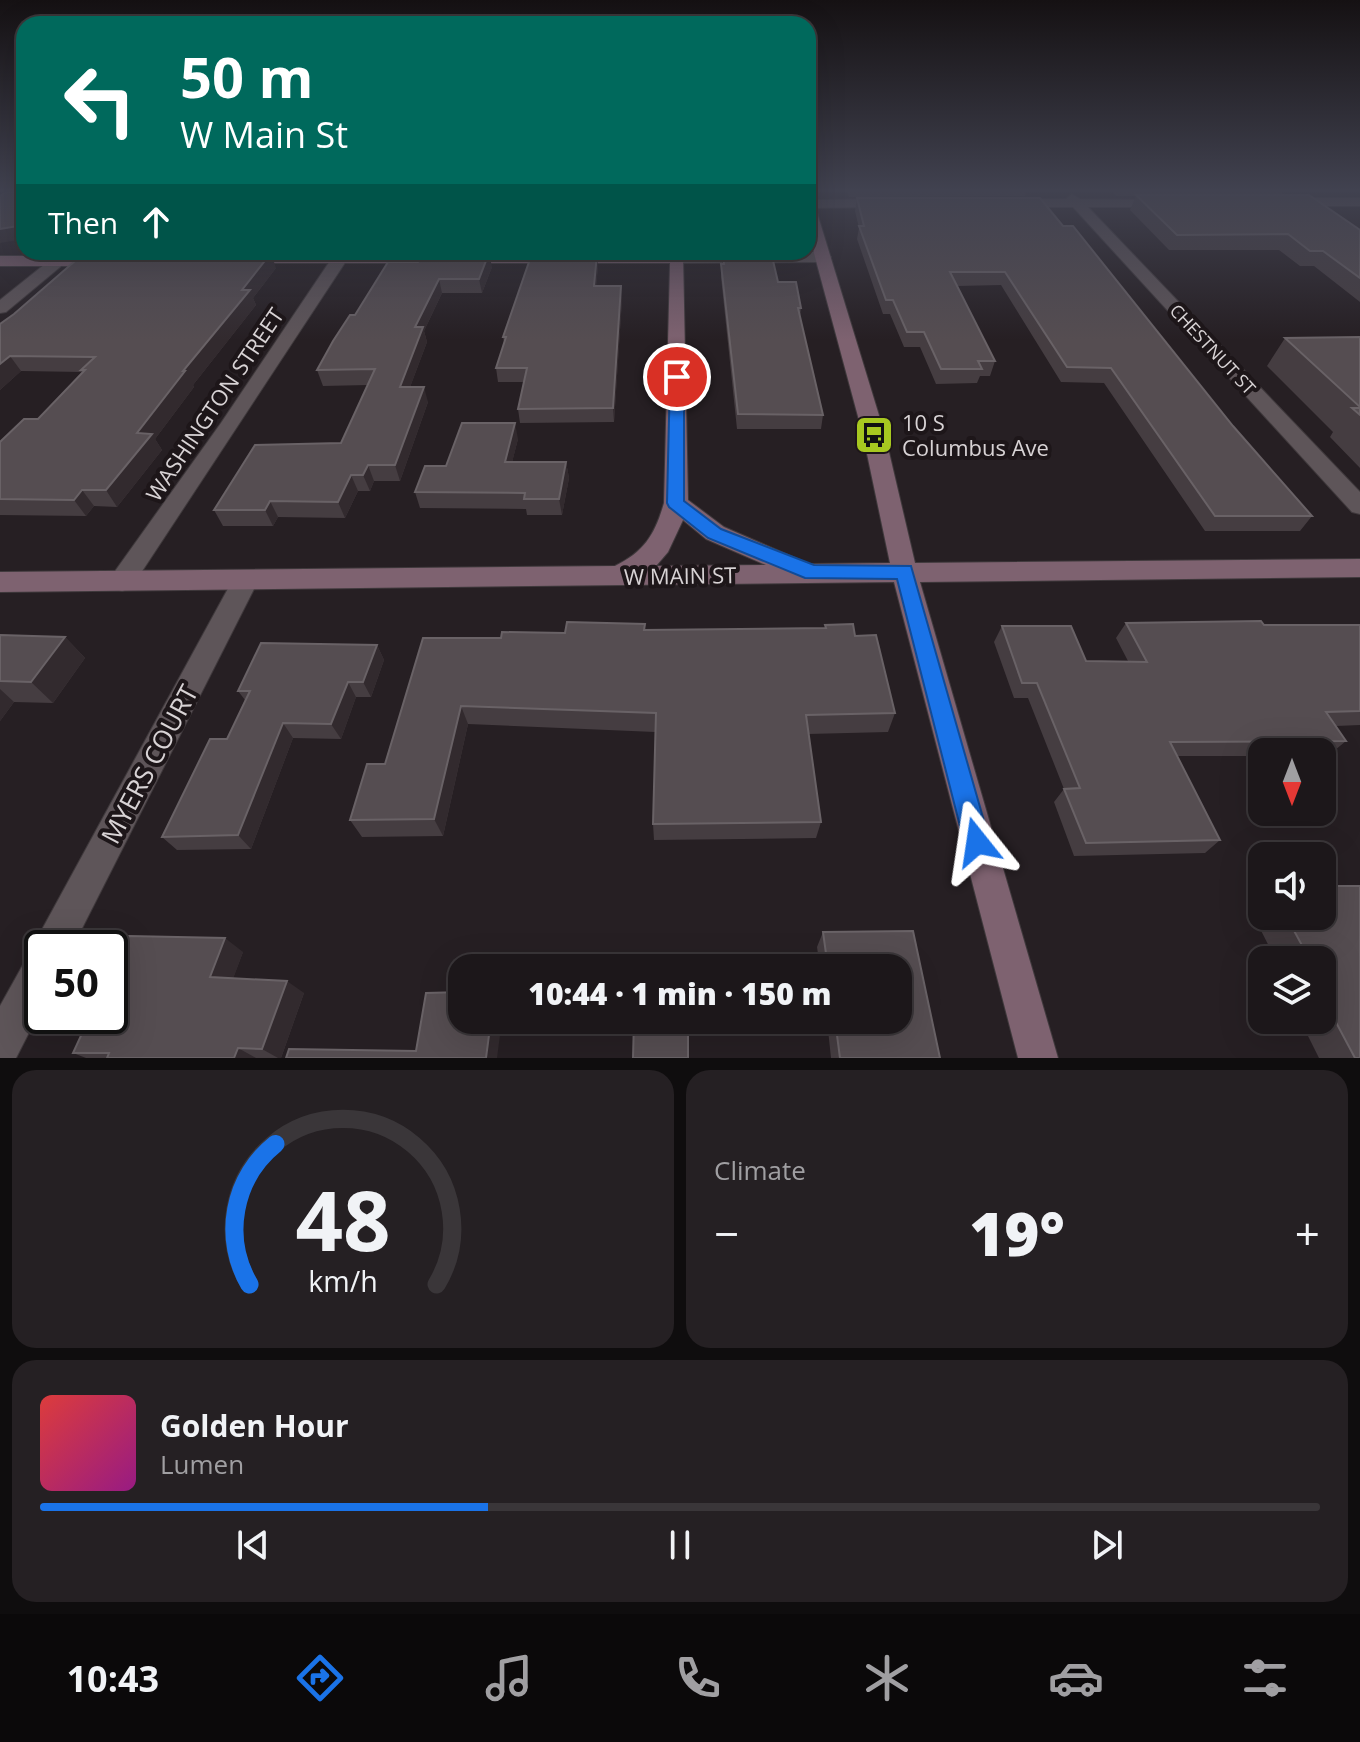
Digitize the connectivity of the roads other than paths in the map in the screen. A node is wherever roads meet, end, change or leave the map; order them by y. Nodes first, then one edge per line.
1 (818, 240) edge
2 (1112, 240) edge
3 (816, 257) edge
4 (823, 257) junction
5 (59, 260) edge
6 (338, 260) edge
7 (678, 260) edge
8 (0, 308) edge
9 (676, 503) junction
10 (1360, 506) edge
11 (1360, 568) edge
12 (904, 571) junction
13 (812, 573) junction
14 (618, 576) junction
15 (122, 581) junction
16 (245, 581) junction
17 (0, 582) edge
18 (61, 930) edge
19 (24, 1001) edge
20 (0, 1047) edge
21 (1038, 1058) edge

1 - 4 main road
2 - 10 street, CHESTNUT ST
3 - 4 street
4 - 12 main road
5 - 8 street
6 - 15 street, WASHINGTON STREET
7 - 9 main road
9 - 13 main road
9 - 14 main road
11 - 12 main road, W MAIN ST
12 - 13 main road, W MAIN ST
12 - 21 main road
13 - 14 main road, W MAIN ST
14 - 16 main road, W MAIN ST
15 - 16 main road, W MAIN ST
15 - 17 main road, W MAIN ST
16 - 18 street, MYERS COURT
19 - 20 street

